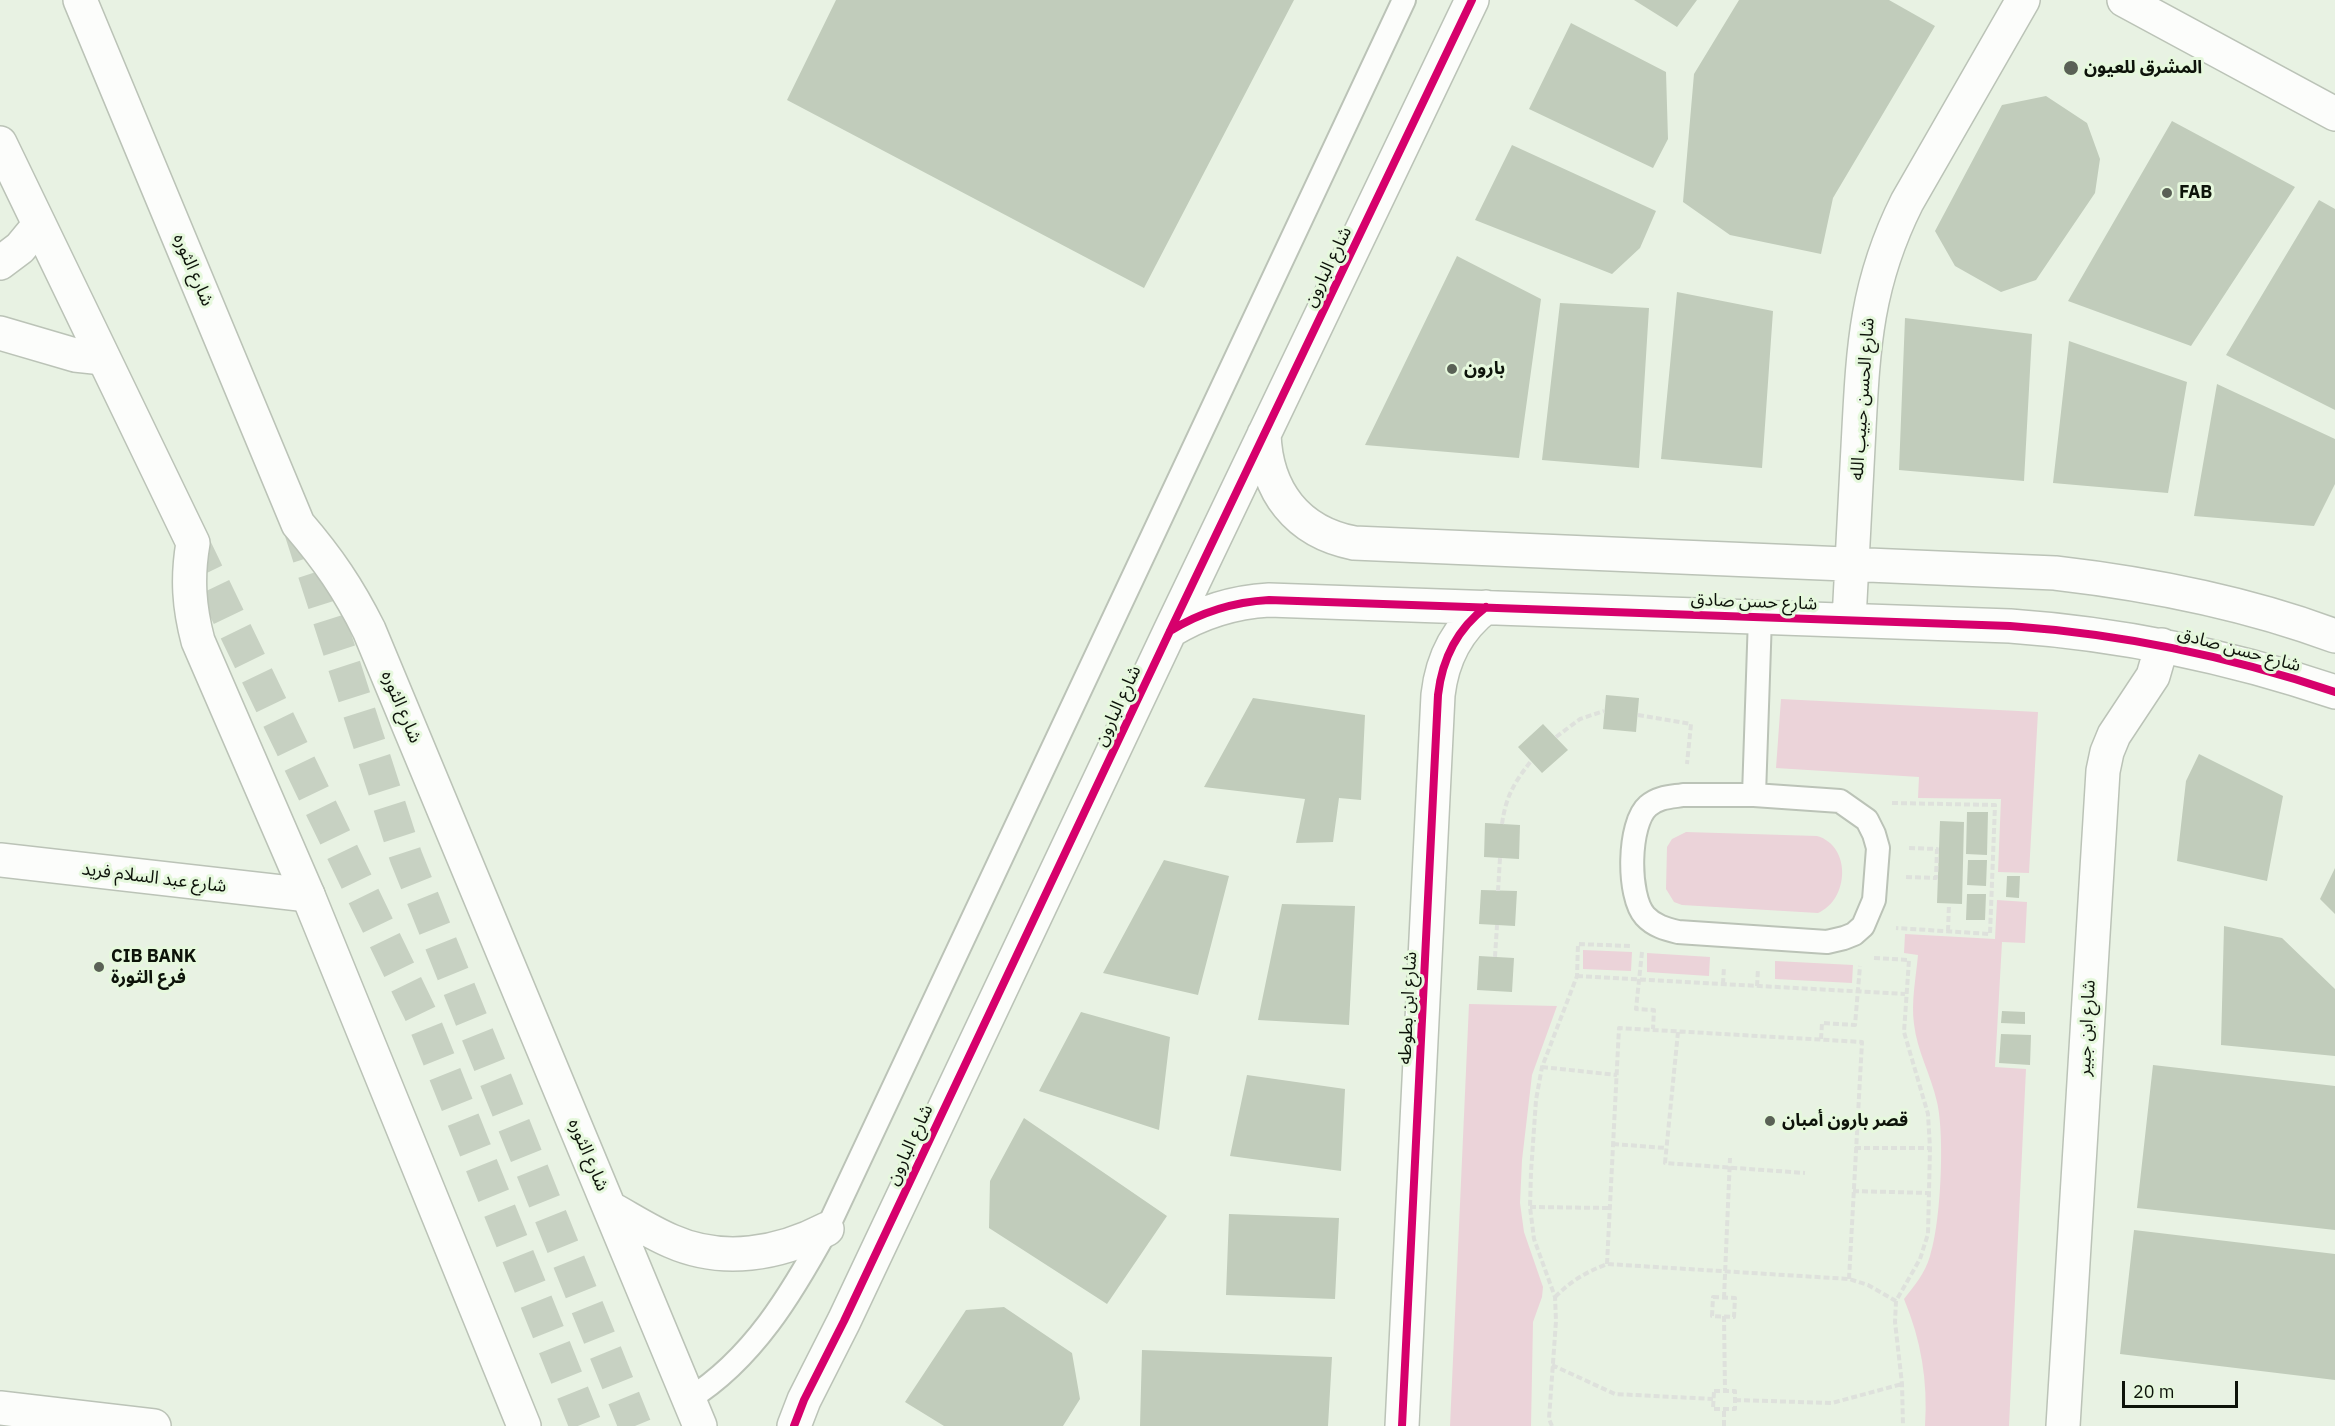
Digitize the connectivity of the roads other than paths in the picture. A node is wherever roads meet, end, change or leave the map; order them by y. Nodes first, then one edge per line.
1 (80, 0) edge
2 (1404, 0) edge
3 (1472, 0) edge
4 (2023, 0) edge
5 (2124, 0) edge
6 (2335, 114) edge
7 (0, 143) edge
8 (39, 225) junction
9 (0, 263) edge
10 (0, 333) edge
11 (103, 358) junction
12 (1264, 434) junction
13 (1852, 563) junction
14 (1486, 607) junction
15 (1760, 617) junction
16 (1849, 620) junction
17 (1170, 631) junction
18 (2335, 636) edge
19 (2162, 645) junction
20 (2335, 693) edge
21 (1754, 795) junction
22 (0, 860) edge
23 (308, 895) junction
24 (610, 1208) junction
25 (827, 1229) junction
26 (0, 1408) edge
27 (694, 1412) edge
28 (154, 1426) edge
29 (524, 1426) edge
30 (794, 1426) edge
31 (1402, 1426) edge
32 (2063, 1426) edge

1 - 24 main road, شارع الثوره
2 - 25 lane
3 - 12 main road, شارع البارون
4 - 13 main road, شارع الحسن حبيب الله
5 - 6 main road
7 - 8 main road
8 - 9 main road
8 - 11 main road
10 - 11 main road
11 - 23 main road
12 - 13 main road
12 - 17 main road, شارع البارون
13 - 16 main road, شارع الحسن حبيب الله
13 - 18 main road
14 - 15 main road, شارع حسن صادق
14 - 17 main road, شارع حسن صادق
14 - 31 main road, شارع ابن بطوطه
15 - 16 main road, شارع حسن صادق
15 - 21 lane
16 - 19 main road, شارع حسن صادق
17 - 30 main road, شارع البارون
19 - 20 main road, شارع حسن صادق
19 - 32 main road, شارع ابن جبير
21 - 21 lane
22 - 23 main road, شارع عبد السلام فريد
23 - 29 main road
24 - 25 main road
24 - 27 main road, شارع الثوره
25 - 27 lane
26 - 28 main road

